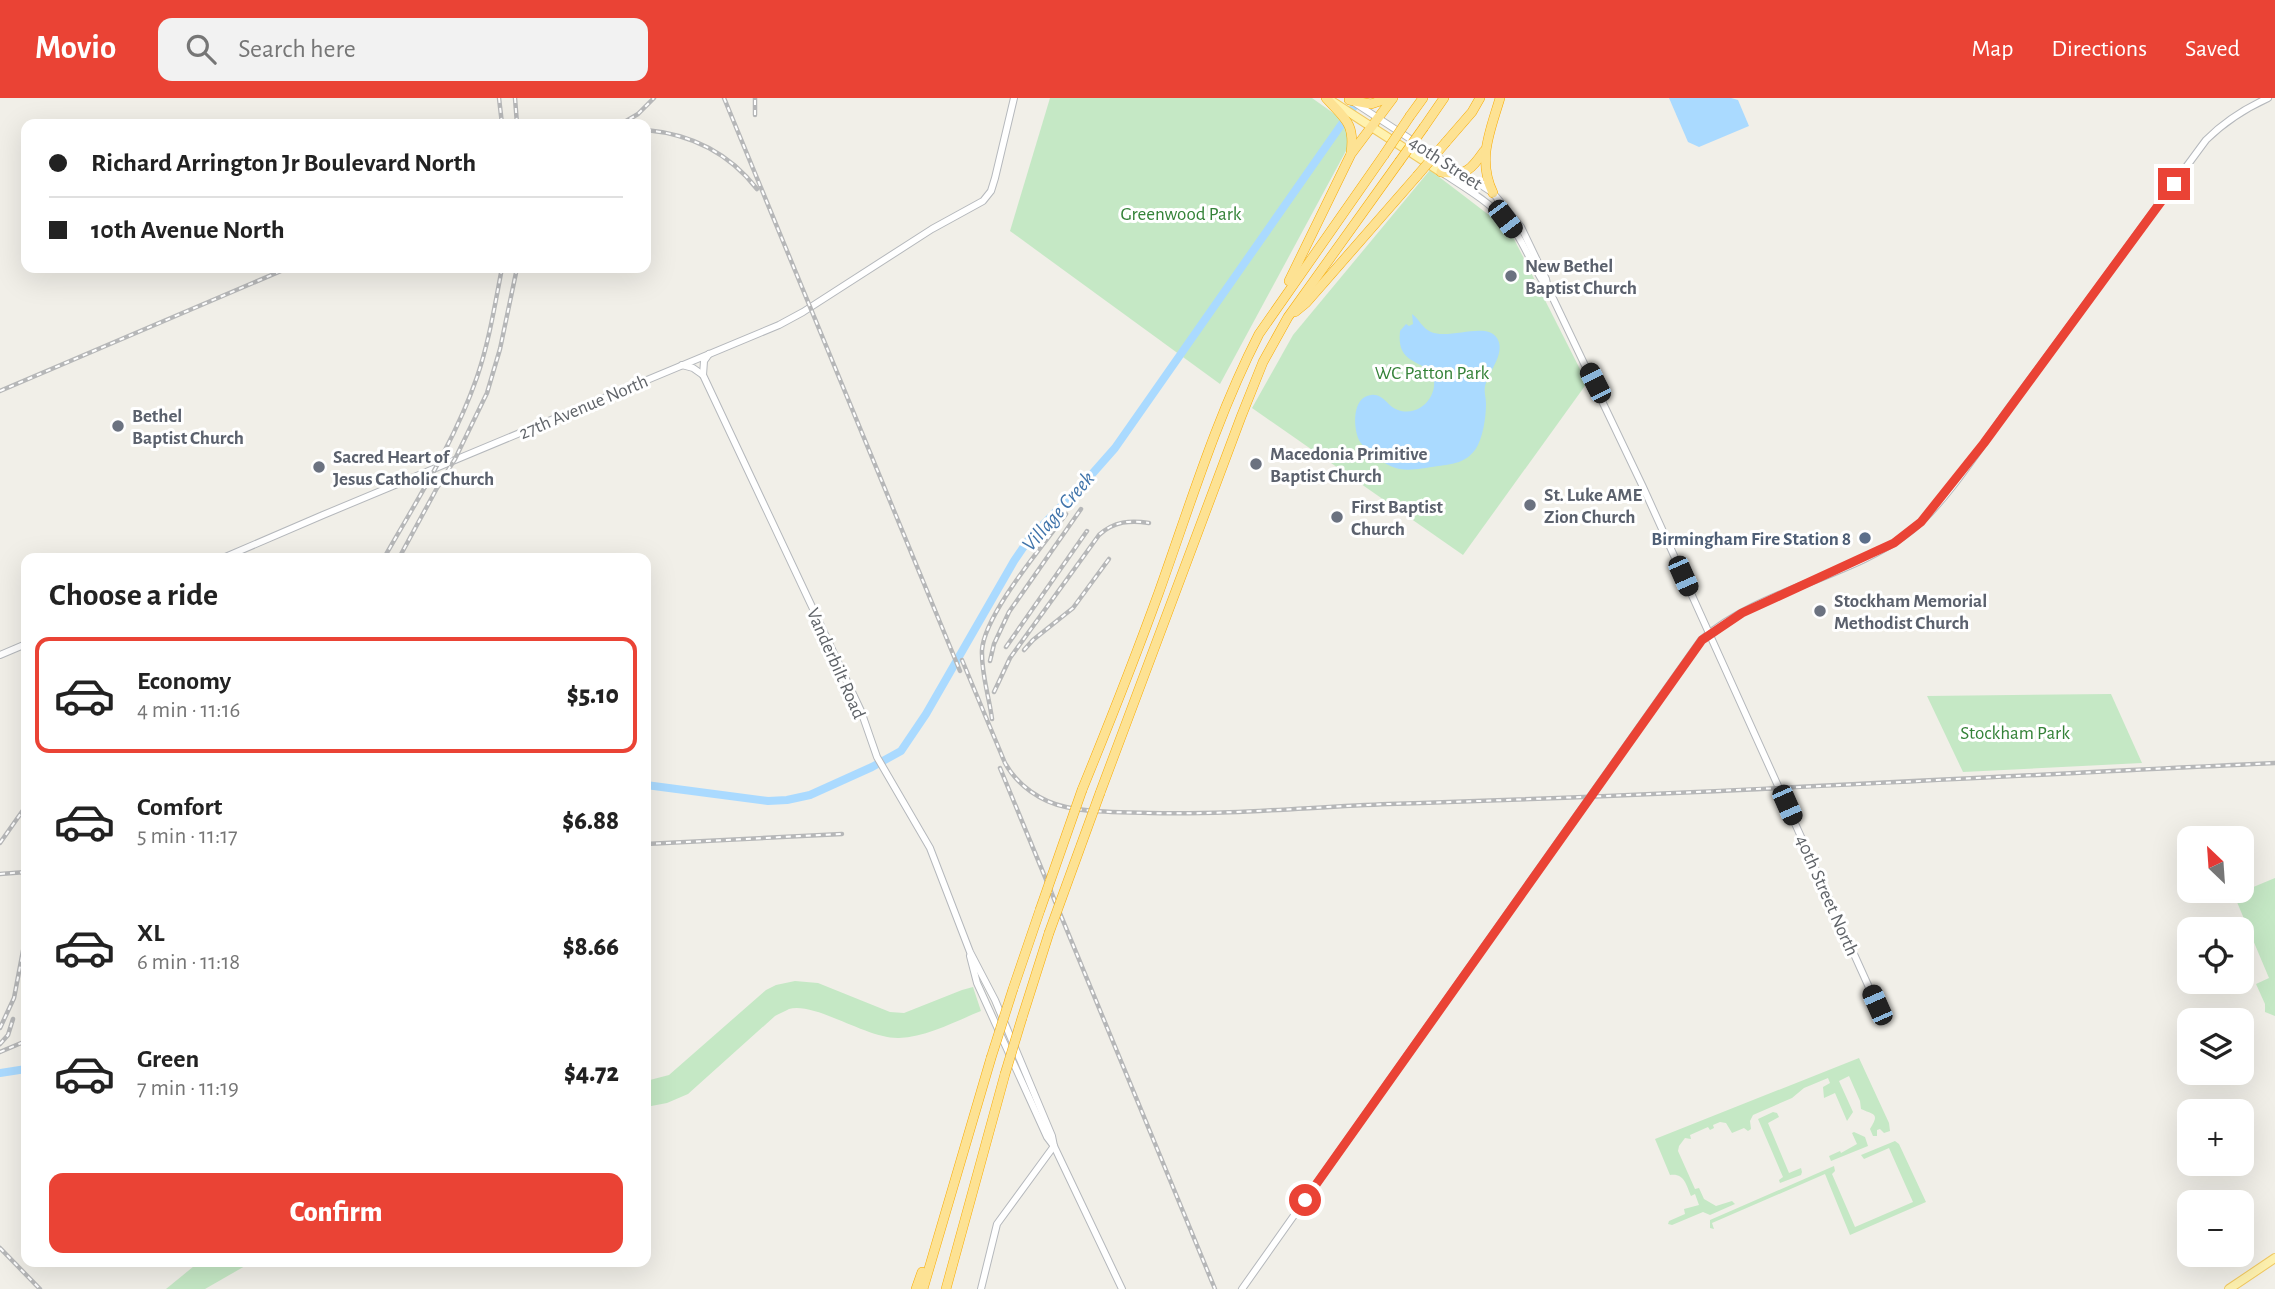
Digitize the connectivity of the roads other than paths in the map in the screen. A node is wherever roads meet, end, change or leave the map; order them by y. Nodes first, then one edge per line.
1 (1014, 98) edge
2 (1327, 98) edge
3 (1391, 98) edge
4 (1423, 98) edge
5 (1444, 98) edge
6 (1480, 98) edge
7 (1500, 98) edge
8 (2269, 98) edge
9 (1345, 105) edge
10 (1363, 106) junction
11 (1377, 117) junction
12 (1371, 127) junction
13 (1485, 150) junction
14 (1351, 154) junction
15 (1441, 172) junction
16 (1465, 173) junction
17 (1493, 193) junction
18 (1549, 290) junction
19 (1288, 317) junction
20 (1269, 319) junction
21 (711, 352) junction
22 (682, 365) junction
23 (703, 375) junction
24 (235, 553) edge
25 (1708, 634) junction
26 (21, 646) edge
27 (0, 655) edge
28 (1877, 1005) dead end
29 (1054, 1146) junction
30 (939, 1231) junction
31 (2275, 1258) edge
32 (916, 1289) edge
33 (923, 1289) edge
34 (948, 1289) edge
35 (981, 1289) edge
36 (1122, 1289) edge
37 (1242, 1289) edge
38 (2229, 1289) edge

1 - 21 street
2 - 9 highway
3 - 10 highway
3 - 11 highway
4 - 20 highway, bridge
5 - 19 highway, bridge
6 - 19 highway, bridge
7 - 13 highway
8 - 25 street
9 - 10 highway
9 - 12 main road
9 - 14 highway
10 - 11 street, 40th Street
11 - 12 highway
11 - 16 street, 40th Street
12 - 14 highway
12 - 15 main road
13 - 16 highway
13 - 17 highway
14 - 20 highway
15 - 16 highway
15 - 18 street, 40th Street
16 - 17 street, 40th Street
17 - 18 street, 40th Street
18 - 25 street, 40th Street North
19 - 34 highway, bridge
20 - 30 highway, bridge
21 - 22 street, 27th Avenue North
21 - 23 street
22 - 23 street
22 - 24 street, 27th Avenue North
23 - 29 street, Vanderbilt Road
25 - 28 street, 40th Street North
25 - 37 street
26 - 27 street
29 - 35 street
29 - 36 street, Vanderbilt Road
30 - 32 highway
30 - 33 highway
31 - 38 main road

